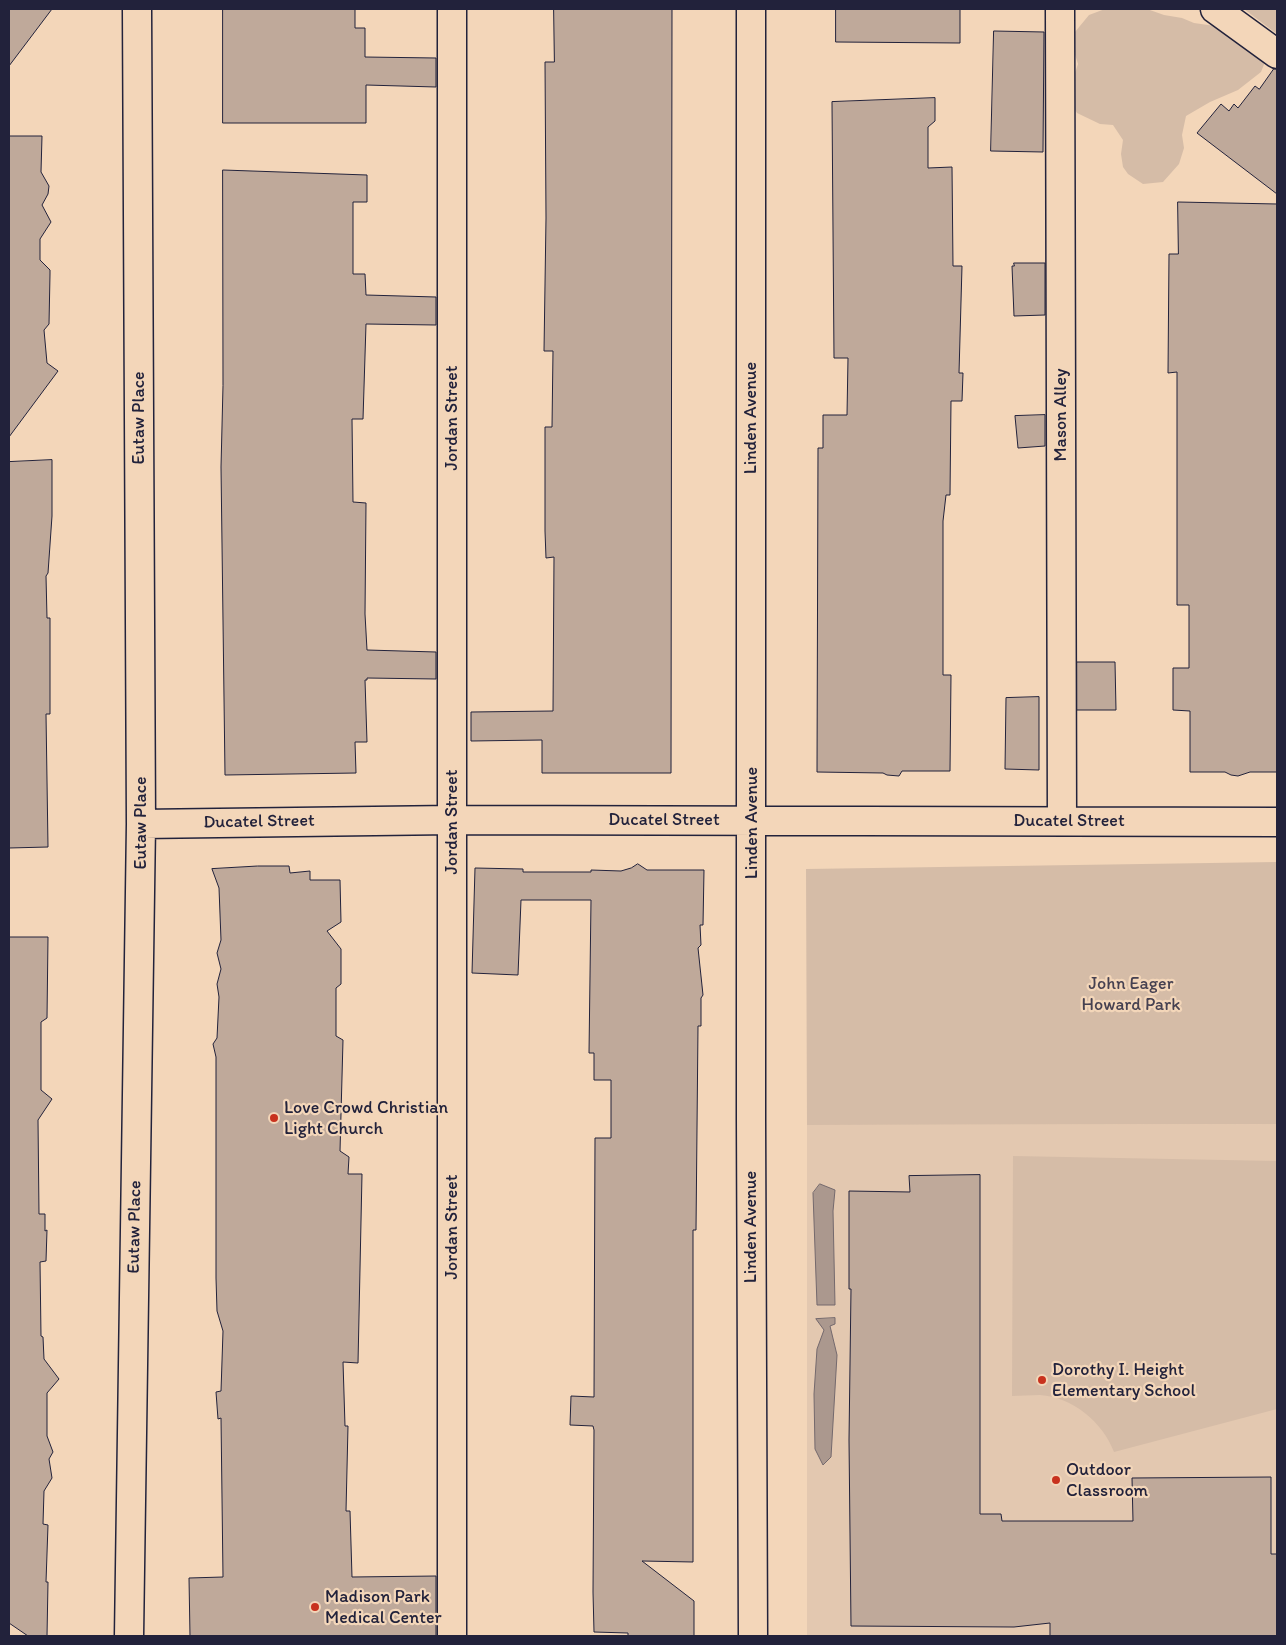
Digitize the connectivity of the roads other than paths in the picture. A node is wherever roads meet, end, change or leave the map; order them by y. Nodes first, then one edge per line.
1 (137, 9) edge
2 (452, 9) edge
3 (751, 9) edge
4 (1060, 9) edge
5 (1215, 9) edge
6 (1277, 54) edge
7 (452, 820) junction
8 (752, 820) junction
9 (1062, 821) junction
10 (1277, 822) edge
11 (141, 824) junction
12 (129, 1636) edge
13 (452, 1636) edge
14 (753, 1636) edge

1 - 11 street, Eutaw Place
2 - 7 street, Jordan Street
3 - 8 street, Linden Avenue
4 - 9 street, Mason Alley
5 - 6 street
7 - 8 street, Ducatel Street
7 - 11 street, Ducatel Street
7 - 13 street, Jordan Street
8 - 9 street, Ducatel Street
8 - 14 street, Linden Avenue
9 - 10 street, Ducatel Street
11 - 12 street, Eutaw Place

